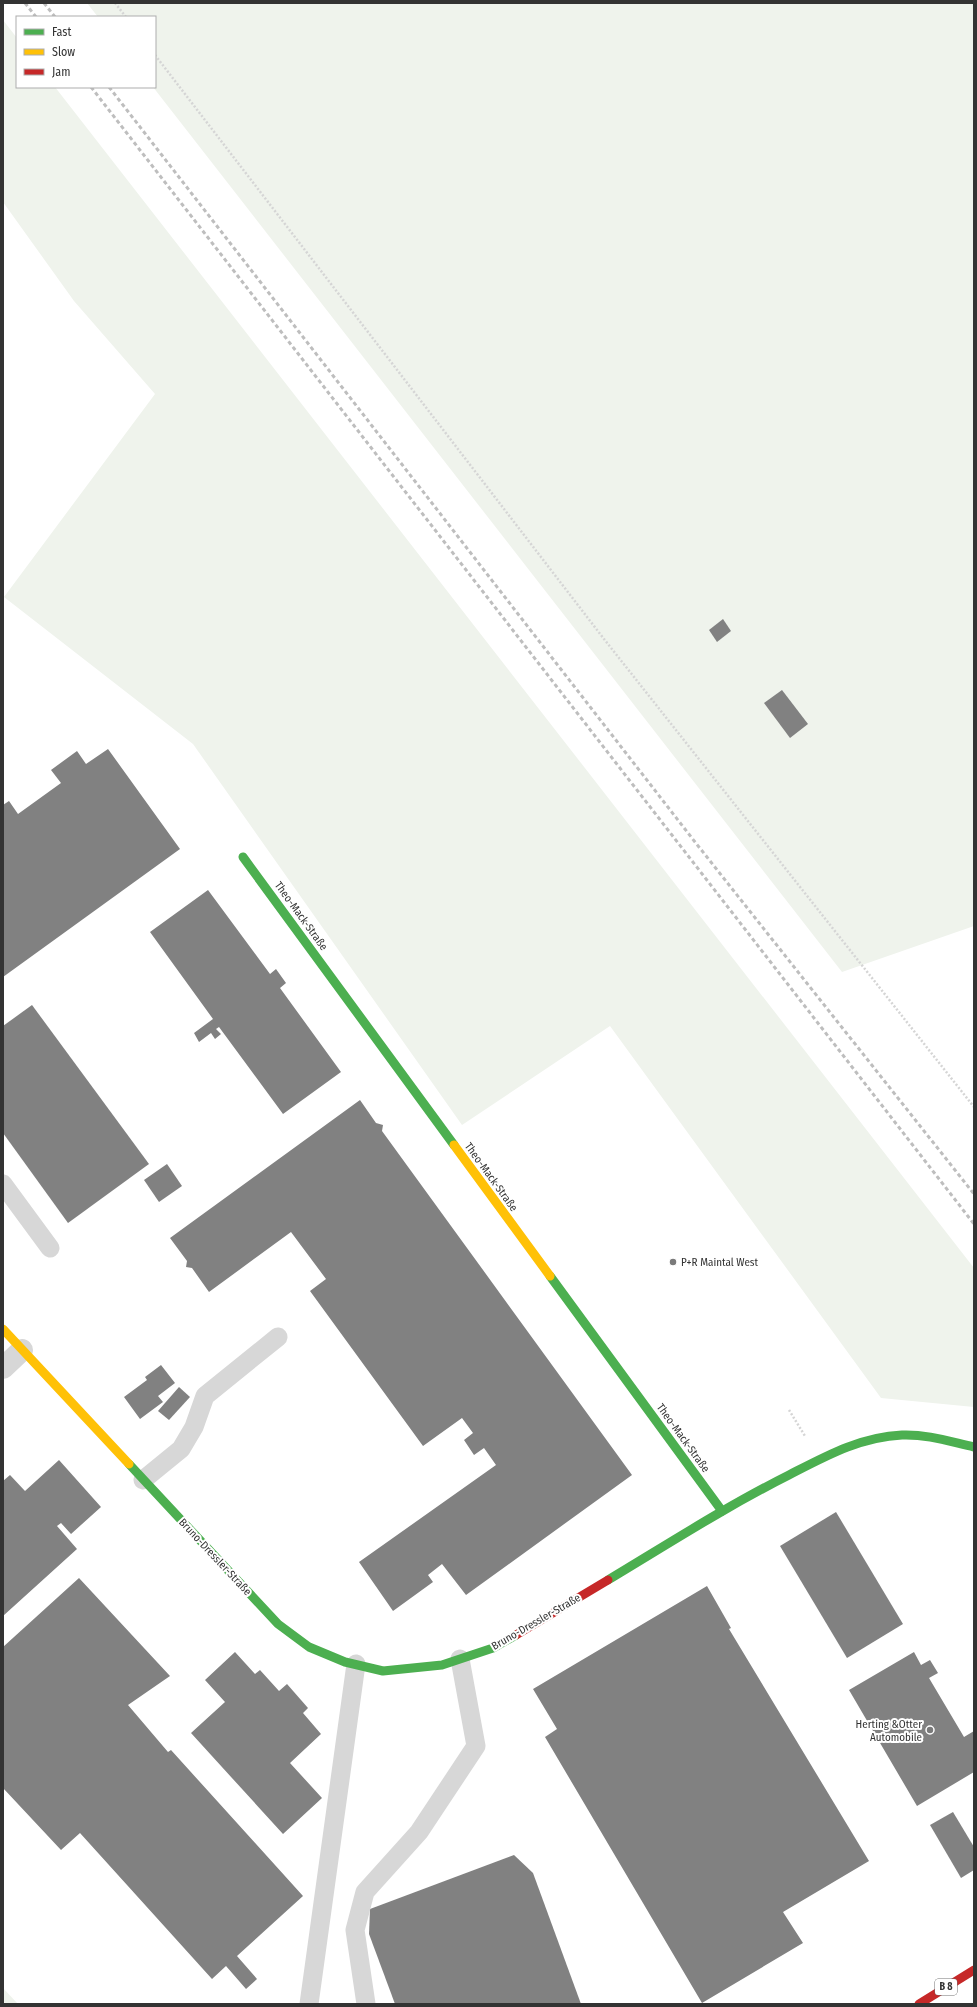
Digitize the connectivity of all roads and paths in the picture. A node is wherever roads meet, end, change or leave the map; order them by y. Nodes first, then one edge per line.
1 (115, 3) edge
2 (125, 16) edge
3 (156, 56) edge
4 (243, 857) dead end
5 (974, 1107) edge
6 (3, 1184) edge
7 (50, 1248) dead end
8 (3, 1329) edge
9 (278, 1337) dead end
10 (22, 1350) junction
11 (3, 1368) edge
12 (974, 1447) edge
13 (143, 1480) junction
14 (722, 1511) junction
15 (460, 1659) junction
16 (356, 1664) junction
17 (974, 1970) edge
18 (308, 2004) edge
19 (366, 2004) edge
20 (919, 2004) edge

1 - 2 path
3 - 5 path
4 - 14 street, Theo-Mack-Straße
6 - 7 lane
8 - 10 street, Bruno-Dressler-Straße
9 - 13 lane
10 - 11 street
10 - 13 street, Bruno-Dressler-Straße
12 - 14 street, Bruno-Dressler-Straße
13 - 16 street, Bruno-Dressler-Straße
14 - 15 street, Bruno-Dressler-Straße
15 - 16 street, Bruno-Dressler-Straße
15 - 19 lane
16 - 18 lane
17 - 20 street, B 8

